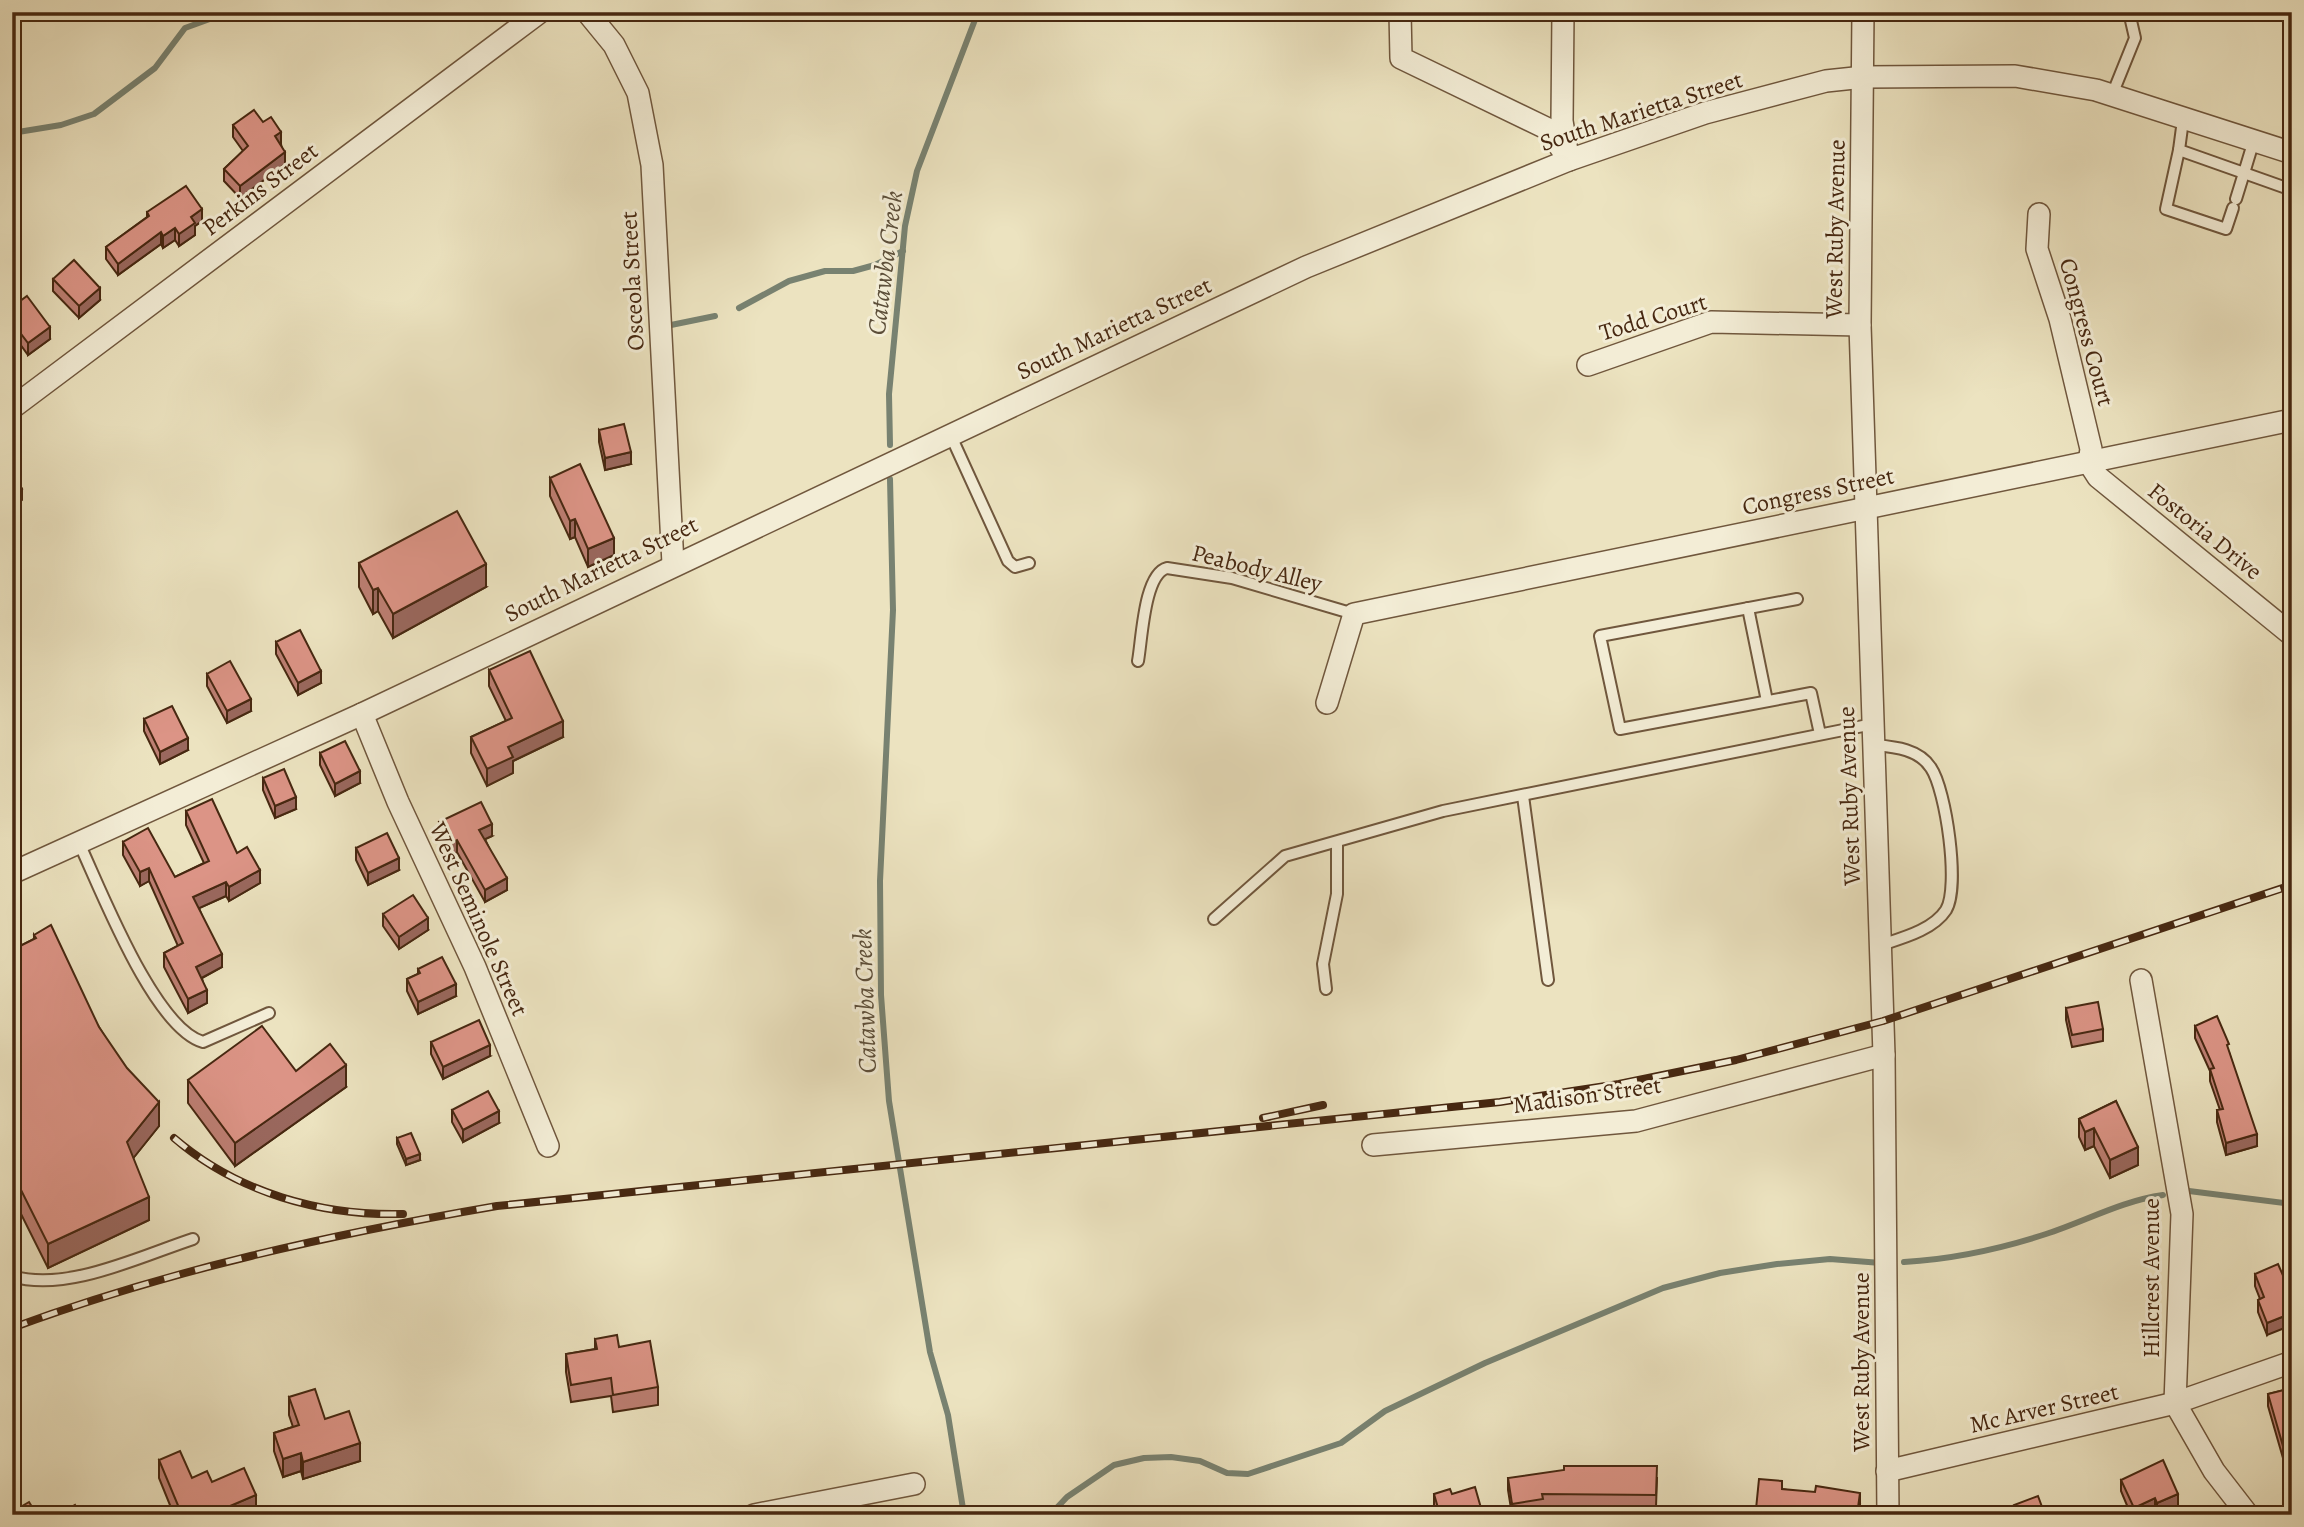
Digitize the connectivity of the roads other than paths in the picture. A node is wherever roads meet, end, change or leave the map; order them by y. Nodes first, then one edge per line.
1 (540, 12) edge
2 (587, 12) edge
3 (1400, 12) edge
4 (1563, 12) edge
5 (1863, 12) edge
6 (2129, 12) edge
7 (1864, 77) junction
8 (2112, 95) junction
9 (2183, 120) junction
10 (2254, 140) junction
11 (2179, 150) junction
12 (2292, 153) edge
13 (1569, 160) junction
14 (2244, 173) junction
15 (2173, 183) junction
16 (2186, 187) dead end
17 (2292, 190) edge
18 (2039, 214) dead end
19 (1860, 325) junction
20 (1588, 365) dead end
21 (12, 408) edge
22 (2292, 420) edge
23 (950, 434) junction
24 (2089, 463) junction
25 (1866, 508) junction
26 (673, 564) junction
27 (1029, 564) dead end
28 (1797, 599) dead end
29 (1748, 608) junction
30 (1354, 614) junction
31 (2292, 635) edge
32 (1138, 661) dead end
33 (1767, 701) junction
34 (1327, 703) dead end
35 (362, 713) junction
36 (1820, 734) junction
37 (1874, 734) junction
38 (1524, 796) junction
39 (1337, 842) junction
40 (79, 843) junction
41 (12, 873) edge
42 (1214, 919) dead end
43 (1881, 945) junction
44 (1548, 980) dead end
45 (2141, 980) dead end
46 (1326, 989) dead end
47 (269, 1013) dead end
48 (1884, 1055) junction
49 (1373, 1145) dead end
50 (548, 1146) dead end
51 (193, 1239) dead end
52 (12, 1276) edge
53 (2292, 1362) edge
54 (2175, 1403) junction
55 (1887, 1471) junction
56 (914, 1484) dead end
57 (764, 1514) edge
58 (1888, 1515) edge
59 (2248, 1515) edge

1 - 21 street, Perkins Street
2 - 26 street, Osceola Street
3 - 13 street
4 - 13 street
5 - 7 street, West Ruby Avenue
6 - 8 lane
7 - 8 street, South Marietta Street
7 - 13 street, South Marietta Street
7 - 19 street, West Ruby Avenue
8 - 9 street, South Marietta Street
9 - 10 street, South Marietta Street
9 - 11 lane
10 - 12 street, South Marietta Street
10 - 14 lane
11 - 14 lane
11 - 15 lane
13 - 23 street, South Marietta Street
14 - 15 lane
14 - 17 lane
15 - 16 lane
18 - 24 street, Congress Court
19 - 20 street, Todd Court
19 - 25 street, West Ruby Avenue
22 - 24 street, Congress Street
23 - 26 street, South Marietta Street
23 - 27 lane
24 - 25 street, Congress Street
24 - 31 street, Fostoria Drive
25 - 30 street, Congress Street
25 - 37 street, West Ruby Avenue
26 - 35 street, South Marietta Street
28 - 29 lane
29 - 33 lane
29 - 33 lane
30 - 32 lane, Peabody Alley
30 - 34 street
33 - 36 lane
35 - 40 street, South Marietta Street
35 - 50 street, West Seminole Street
36 - 37 lane
36 - 38 lane
37 - 43 street, West Ruby Avenue
37 - 43 lane
38 - 39 lane
38 - 44 lane
39 - 42 lane
39 - 46 lane
40 - 41 street, South Marietta Street
40 - 47 lane
43 - 48 street, West Ruby Avenue
45 - 54 street, Hillcrest Avenue
48 - 49 street, Madison Street
48 - 55 street, West Ruby Avenue
51 - 52 lane
53 - 54 street, Mc Arver Street
54 - 55 street, Mc Arver Street
54 - 59 street
55 - 58 street, West Ruby Avenue
56 - 57 street

